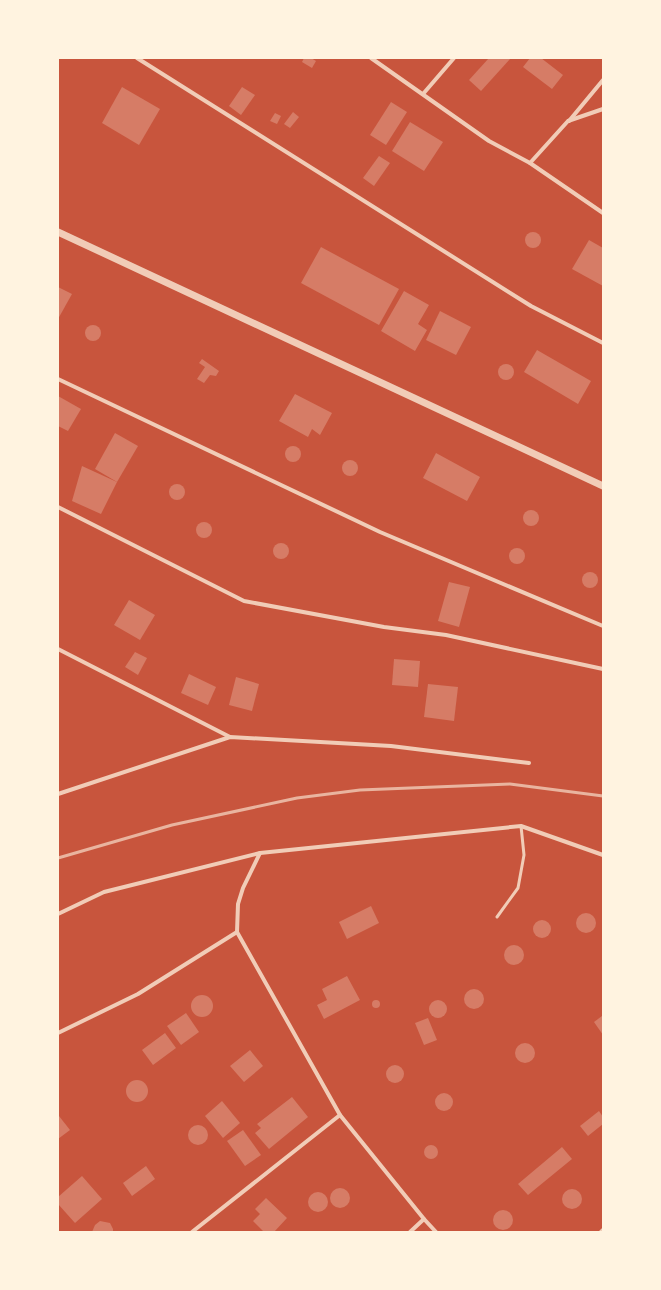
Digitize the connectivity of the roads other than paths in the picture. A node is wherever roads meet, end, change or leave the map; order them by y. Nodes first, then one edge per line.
1 (137, 58) edge
2 (371, 58) edge
3 (454, 58) edge
4 (603, 80) edge
5 (423, 94) junction
6 (603, 109) edge
7 (568, 121) junction
8 (530, 163) junction
9 (603, 213) edge
10 (58, 232) edge
11 (603, 343) edge
12 (58, 379) edge
13 (603, 486) edge
14 (58, 507) edge
15 (603, 626) edge
16 (58, 649) edge
17 (603, 669) edge
18 (230, 737) junction
19 (529, 763) dead end
20 (58, 794) edge
21 (521, 826) junction
22 (260, 853) junction
23 (603, 855) edge
24 (58, 914) edge
25 (497, 917) dead end
26 (237, 932) junction
27 (58, 1033) edge
28 (340, 1115) junction
29 (424, 1219) junction
30 (603, 1230) edge
31 (192, 1232) edge
32 (410, 1232) edge
33 (436, 1232) edge
34 (601, 1232) edge

1 - 11 street
2 - 5 street
3 - 5 street
4 - 7 street
5 - 8 street
6 - 7 street
7 - 8 street
8 - 9 street
10 - 13 street
12 - 15 street
14 - 17 street
16 - 18 street
18 - 19 street
18 - 20 street
21 - 22 street
21 - 23 street
21 - 25 lane
22 - 24 street
22 - 26 street
26 - 27 street
26 - 28 street
28 - 29 street
28 - 31 street
29 - 32 street
29 - 33 street
30 - 34 street

